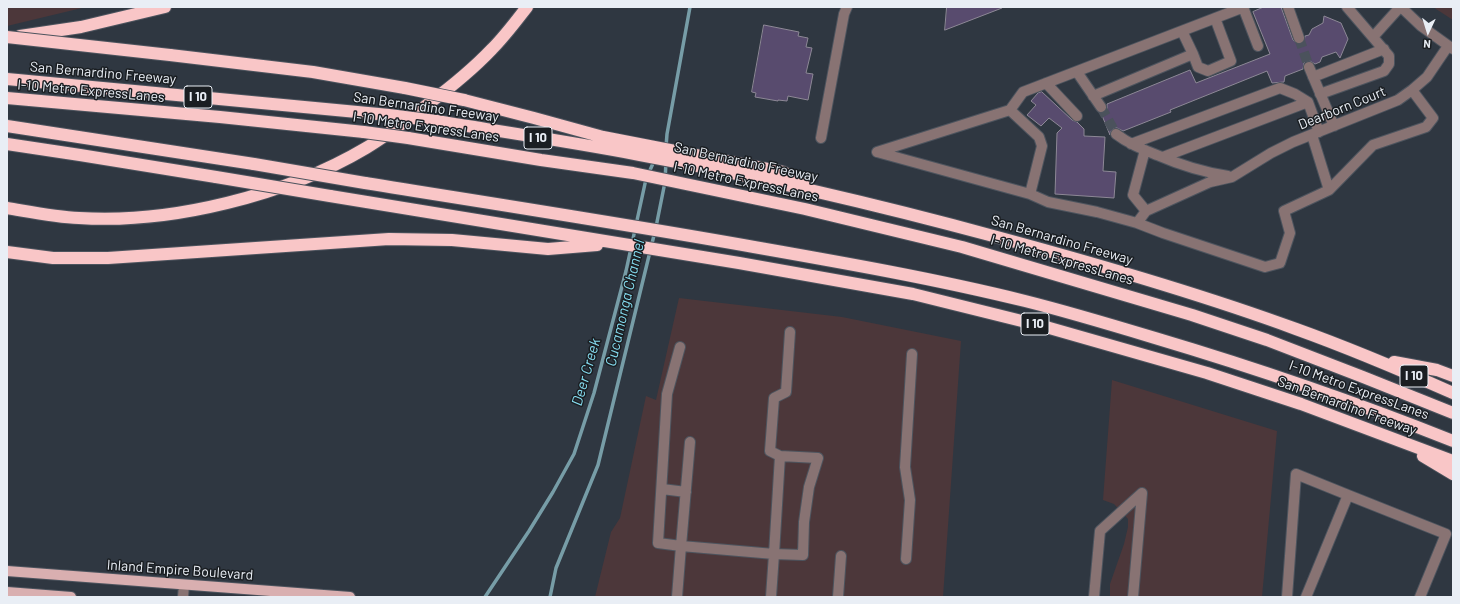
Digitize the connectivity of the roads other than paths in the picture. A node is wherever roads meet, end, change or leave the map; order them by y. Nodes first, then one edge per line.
1 (165, 7) edge
2 (527, 7) edge
3 (847, 7) edge
4 (1244, 7) edge
5 (1288, 7) edge
6 (1347, 7) edge
7 (1401, 7) edge
8 (1215, 18) junction
9 (1182, 31) junction
10 (1373, 37) junction
11 (7, 38) edge
12 (1299, 38) tunnel mouth
13 (1258, 46) dead end
14 (1451, 47) edge
15 (1384, 49) junction
16 (1193, 54) junction
17 (1309, 67) tunnel mouth
18 (1077, 72) junction
19 (1313, 77) junction
20 (7, 79) edge
21 (1046, 83) junction
22 (1412, 90) junction
23 (1320, 94) junction
24 (1093, 96) junction
25 (7, 98) edge
26 (1308, 102) junction
27 (1101, 107) tunnel mouth
28 (1010, 110) junction
29 (1077, 116) dead end
30 (7, 126) edge
31 (1334, 126) junction
32 (1116, 134) tunnel mouth
33 (1316, 134) junction
34 (821, 138) dead end
35 (7, 144) edge
36 (1131, 144) junction
37 (640, 149) junction
38 (1145, 150) junction
39 (1163, 157) junction
40 (1232, 177) junction
41 (1329, 190) junction
42 (1030, 194) junction
43 (7, 208) edge
44 (1146, 211) junction
45 (1137, 223) junction
46 (618, 244) junction
47 (7, 252) edge
48 (790, 332) dead end
49 (680, 347) dead end
50 (912, 354) dead end
51 (1375, 359) junction
52 (1453, 376) edge
53 (1453, 393) edge
54 (1453, 413) edge
55 (1394, 439) junction
56 (690, 442) dead end
57 (1453, 442) edge
58 (780, 456) junction
59 (1453, 461) edge
60 (1453, 474) edge
61 (662, 490) junction
62 (686, 492) junction
63 (1348, 495) junction
64 (681, 546) junction
65 (774, 554) junction
66 (840, 556) dead end
67 (906, 559) dead end
68 (7, 571) edge
69 (184, 585) junction
70 (7, 592) edge
71 (71, 597) edge
72 (183, 597) edge
73 (350, 597) edge
74 (677, 597) edge
75 (771, 597) edge
76 (838, 597) edge
77 (1094, 597) edge
78 (1133, 597) edge
79 (1287, 597) edge
80 (1306, 597) edge
81 (1420, 597) edge

1 - 11 highway
2 - 43 highway
3 - 34 street
4 - 8 street
4 - 13 street
5 - 12 street
6 - 10 street
7 - 10 street
7 - 14 street
8 - 9 street
8 - 16 street
9 - 16 street
9 - 18 street
10 - 15 street
11 - 37 highway, bridge
14 - 22 street, Dearborn Court
15 - 19 street
15 - 23 street
16 - 24 street
17 - 19 street
18 - 21 street
18 - 24 street
19 - 23 street
20 - 37 highway, San Bernardino Freeway / I 10, bridge
21 - 28 street
21 - 29 street
22 - 31 street, Dearborn Court
22 - 41 street
23 - 31 street
24 - 27 street
25 - 54 highway, I-10 Metro ExpressLanes, bridge
26 - 33 street
26 - 36 street
26 - 39 street
28 - 42 street
28 - 42 street
30 - 57 highway, I-10 Metro ExpressLanes, bridge
31 - 33 street, Dearborn Court
32 - 36 street
33 - 40 street, Dearborn Court
33 - 41 street
35 - 46 highway, San Bernardino Freeway / I 10, bridge
36 - 38 street
37 - 51 highway, San Bernardino Freeway / I 10
38 - 39 street
38 - 44 street
39 - 40 street
40 - 44 street, Dearborn Court
41 - 45 street
42 - 45 street
44 - 45 street
46 - 47 highway
46 - 55 highway, San Bernardino Freeway / I 10
48 - 58 street
49 - 61 street
50 - 67 street
51 - 52 highway
51 - 53 highway, San Bernardino Freeway / I 10
55 - 59 highway, San Bernardino Freeway / I 10
55 - 60 highway
56 - 62 street
58 - 65 street
58 - 65 street
61 - 62 street
61 - 64 street
62 - 64 street
63 - 79 street
63 - 80 street
63 - 81 street
64 - 65 street
64 - 74 street
65 - 75 street
66 - 76 street
68 - 69 main road, Inland Empire Boulevard
69 - 72 street
69 - 73 main road, Inland Empire Boulevard
70 - 71 main road
77 - 78 street

